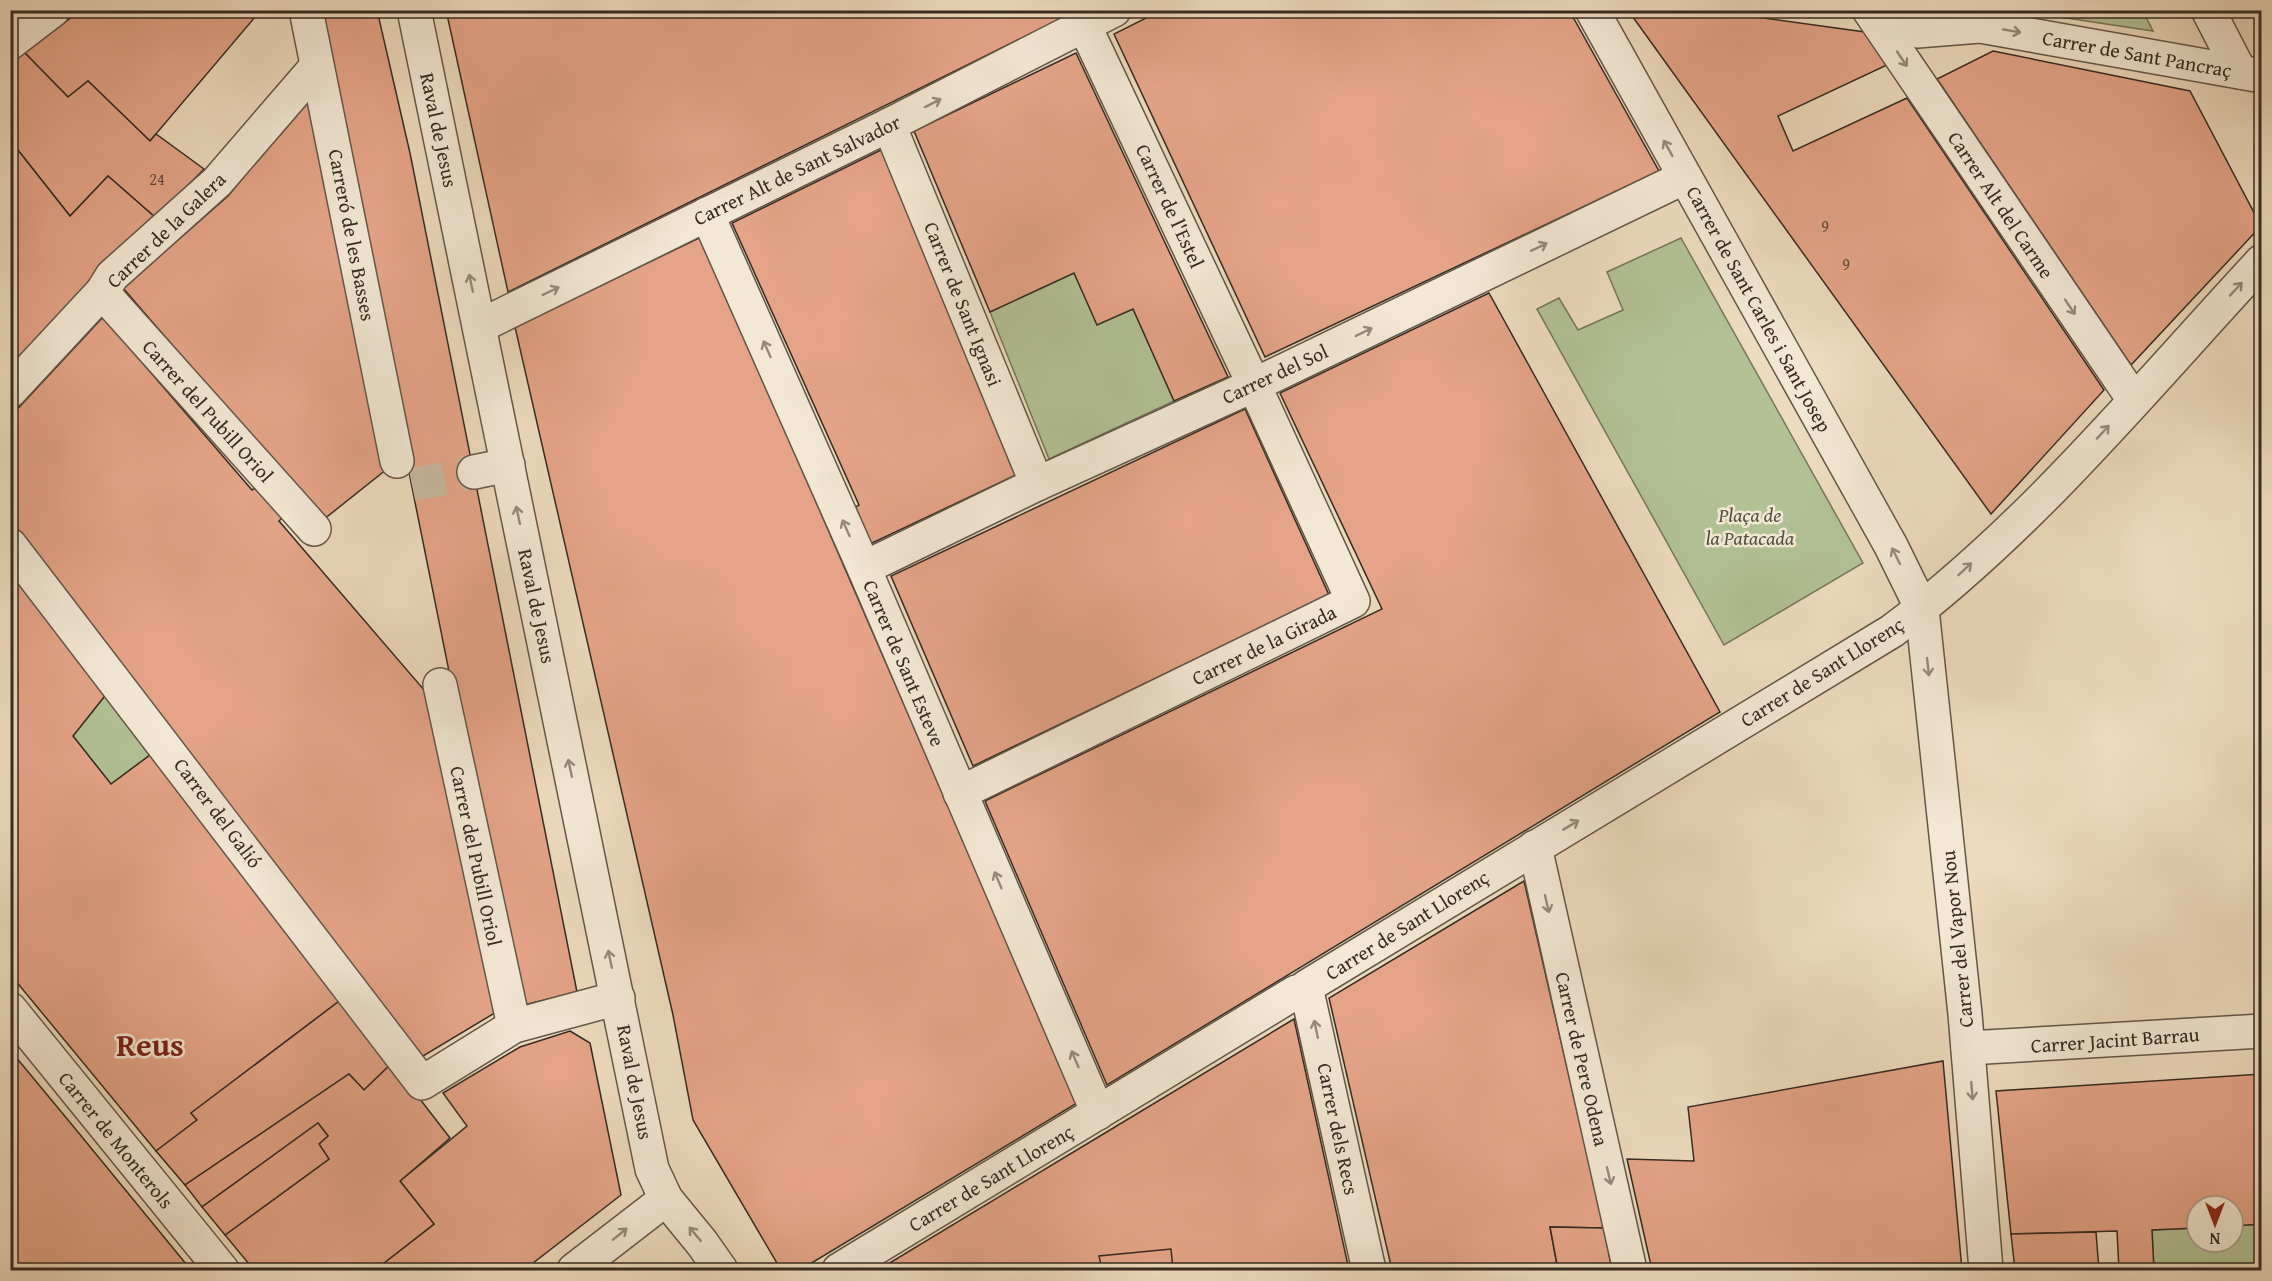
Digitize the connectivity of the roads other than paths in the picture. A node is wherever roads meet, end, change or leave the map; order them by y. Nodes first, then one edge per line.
1 (53, 10) edge
2 (306, 10) edge
3 (414, 10) edge
4 (1592, 10) edge
5 (1869, 10) edge
6 (1875, 10) edge
7 (2208, 10) edge
8 (1092, 16) edge
9 (10, 43) edge
10 (317, 66) junction
11 (2251, 74) edge
12 (889, 125) junction
13 (1685, 177) junction
14 (707, 214) junction
15 (2262, 261) edge
16 (102, 292) junction
17 (480, 326) junction
18 (1254, 385) junction
19 (10, 391) edge
20 (2134, 400) junction
21 (397, 461) dead end
22 (508, 465) junction
23 (474, 472) tunnel mouth
24 (1037, 484) junction
25 (314, 529) dead end
26 (10, 545) edge
27 (864, 568) junction
28 (1922, 609) junction
29 (440, 685) dead end
30 (960, 793) junction
31 (1535, 847) junction
32 (1301, 990) junction
33 (618, 998) junction
34 (10, 1009) edge
35 (514, 1026) junction
36 (2262, 1031) edge
37 (1968, 1048) junction
38 (1098, 1113) junction
39 (666, 1199) junction
40 (222, 1270) edge
41 (574, 1270) edge
42 (721, 1270) edge
43 (839, 1270) edge
44 (1369, 1270) edge
45 (1630, 1270) edge
46 (1986, 1270) edge

1 - 9 street
2 - 10 street, Carreró de les Basses
17 -> 3 street, Raval de Jesus
13 -> 4 street, Carrer de Sant Carles i Sant Josep
5 -> 20 street, Carrer Alt del Carme
6 -> 11 street, Carrer de Sant Pancraç
7 - 11 street
12 -> 8 street, Carrer Alt de Sant Salvador
8 - 18 street, Carrer de l'Estel
10 - 16 street, Carrer de la Galera
10 - 21 street, Carreró de les Basses
12 - 14 street, Carrer Alt de Sant Salvador
12 - 24 street, Carrer de Sant Ignasi
18 -> 13 street, Carrer del Sol
28 -> 13 street, Carrer de Sant Carles i Sant Josep
17 -> 14 street, Carrer Alt de Sant Salvador
27 -> 14 street, Carrer de Sant Esteve
20 -> 15 street, Carrer de Sant Llorenç
16 - 19 street, Carrer de la Galera
16 - 25 street, Carrer del Pubill Oriol
17 - 22 street, Raval de Jesus
18 - 24 street, Carrer del Sol
18 - 30 street, Carrer de la Girada
28 -> 20 street, Carrer de Sant Llorenç
22 - 23 street
33 -> 22 street, Raval de Jesus
24 - 27 street, Carrer del Sol
26 - 35 street, Carrer del Galió
27 - 30 street, Carrer de Sant Esteve
31 -> 28 street, Carrer de Sant Llorenç
28 -> 37 street, Carrer del Vapor Nou
29 - 35 street, Carrer del Pubill Oriol
38 -> 30 street, Carrer de Sant Esteve
31 - 32 street, Carrer de Sant Llorenç
31 -> 45 street, Carrer de Pere Odena
32 - 38 street, Carrer de Sant Llorenç
44 -> 32 street, Carrer dels Recs
33 - 35 street
33 - 39 street, Raval de Jesus
34 - 40 street, Carrer de Monterols
36 - 37 street, Carrer Jacint Barrau
37 -> 46 street, Carrer del Vapor Nou
38 - 43 street, Carrer de Sant Llorenç
41 -> 39 street
42 -> 39 street, Raval de Jesus

